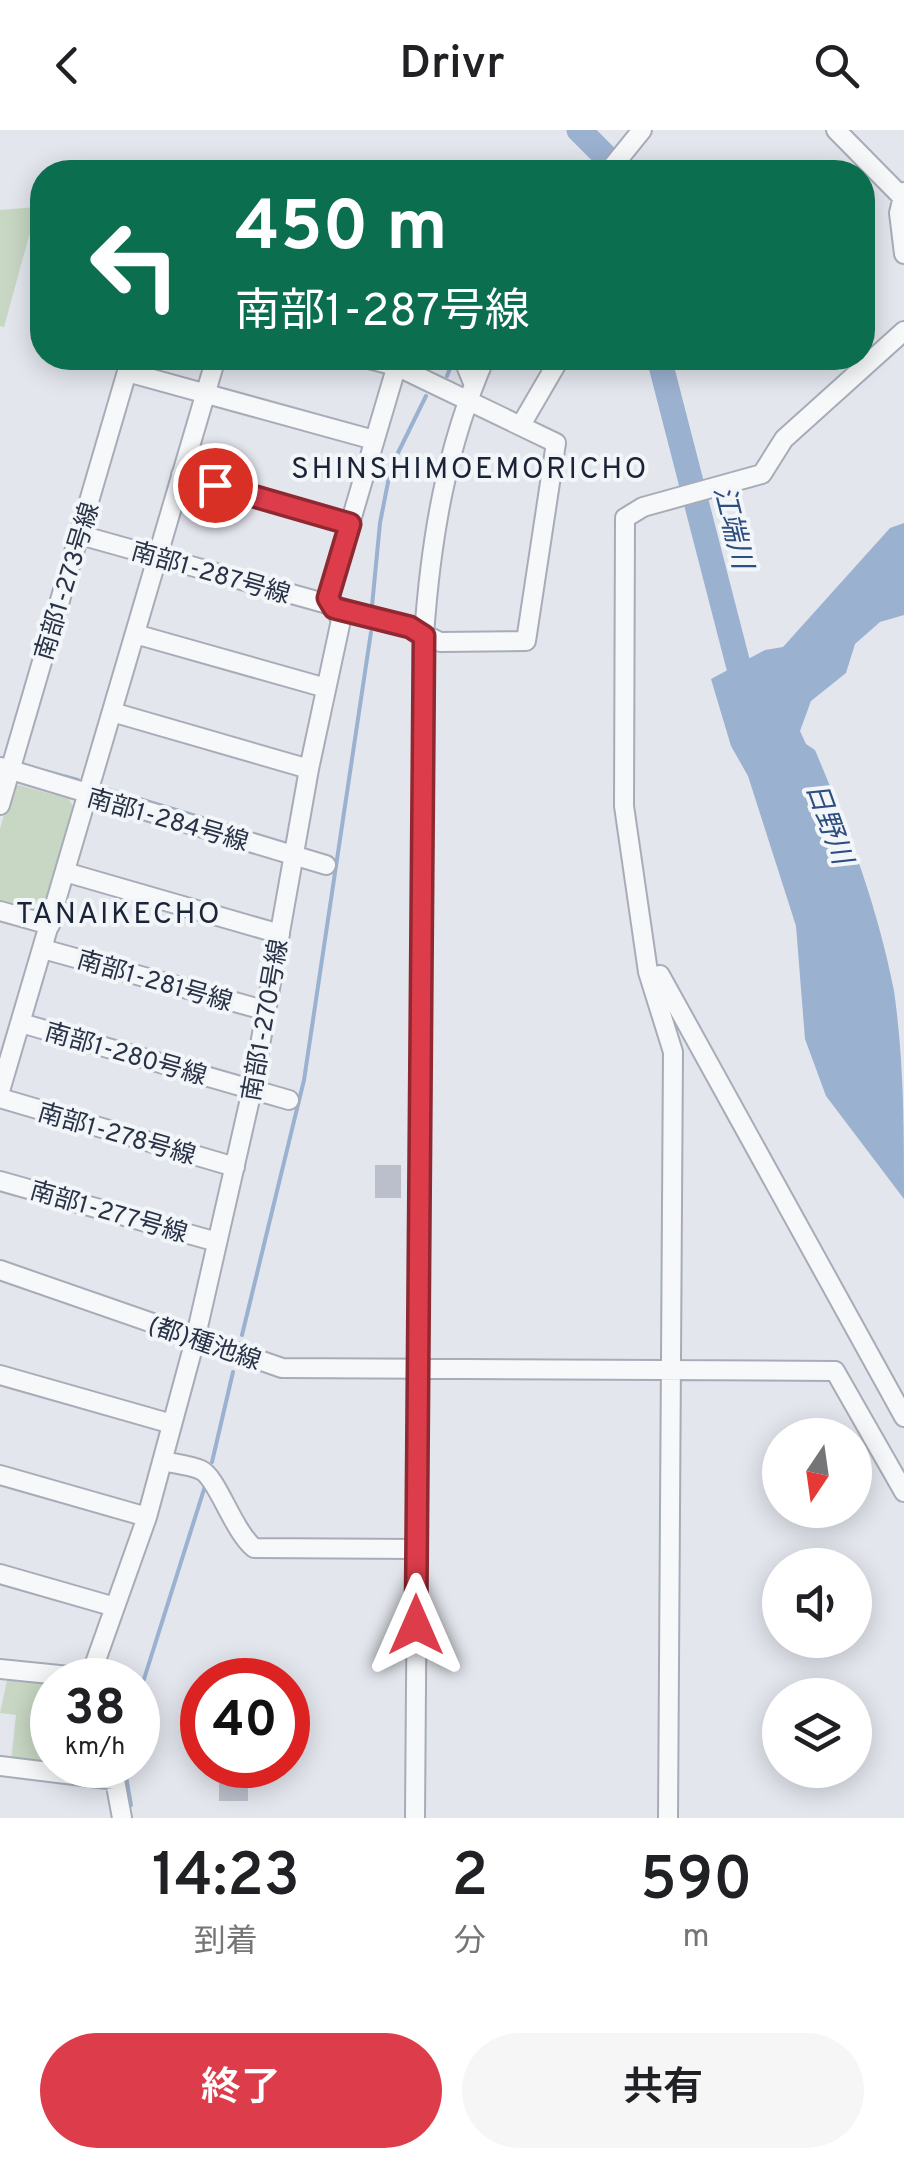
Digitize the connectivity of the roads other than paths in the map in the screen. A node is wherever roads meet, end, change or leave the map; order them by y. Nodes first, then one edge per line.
1 (642, 130) edge
2 (836, 130) edge
3 (618, 160) edge
4 (867, 160) edge
5 (875, 168) edge
6 (902, 194) edge
7 (904, 254) edge
8 (904, 331) edge
9 (875, 357) edge
10 (128, 370) edge
11 (143, 370) edge
12 (212, 370) edge
13 (395, 370) edge
14 (416, 370) edge
15 (467, 370) edge
16 (480, 370) edge
17 (553, 370) edge
18 (861, 370) edge
19 (470, 392) junction
20 (205, 393) junction
21 (521, 425) junction
22 (374, 440) junction
23 (181, 476) junction
24 (350, 524) junction
25 (80, 535) junction
26 (156, 556) junction
27 (334, 608) junction
28 (135, 634) junction
29 (424, 636) junction
30 (326, 688) junction
31 (112, 712) junction
32 (5, 769) edge
33 (310, 769) junction
34 (87, 795) junction
35 (0, 805) edge
36 (294, 856) junction
37 (326, 865) dead end
38 (65, 872) junction
39 (0, 912) edge
40 (50, 924) junction
41 (280, 934) junction
42 (646, 946) junction
43 (43, 948) junction
44 (267, 1011) junction
45 (21, 1024) junction
46 (252, 1090) junction
47 (0, 1095) edge
48 (289, 1100) dead end
49 (235, 1167) junction
50 (0, 1181) edge
51 (217, 1242) junction
52 (0, 1270) edge
53 (194, 1340) junction
54 (418, 1370) junction
55 (670, 1370) junction
56 (0, 1375) edge
57 (904, 1416) edge
58 (172, 1424) junction
59 (163, 1461) junction
60 (0, 1475) edge
61 (904, 1492) edge
62 (147, 1517) junction
63 (417, 1549) junction
64 (0, 1574) edge
65 (115, 1607) junction
66 (97, 1658) edge
67 (0, 1669) edge
68 (30, 1672) edge
69 (0, 1766) edge
70 (30, 1767) edge
71 (116, 1788) edge
72 (122, 1818) edge
73 (415, 1818) edge
74 (668, 1818) edge

1 - 3 street
2 - 4 street
5 - 6 street
6 - 7 street
8 - 9 street
10 - 25 street, 南部1-273号線
11 - 20 street
12 - 20 street
13 - 22 street, 南部1-270号線
14 - 19 street, 南部1-287号線
15 - 19 street
16 - 19 street
17 - 21 street
18 - 42 street
19 - 21 street, 南部1-287号線
19 - 29 street
20 - 22 street
20 - 23 street
21 - 29 street, 南部1-287号線
22 - 24 street, 南部1-270号線
23 - 24 street
23 - 26 street
24 - 27 street, 南部1-270号線
25 - 26 street, 南部1-287号線
25 - 32 street, 南部1-273号線
26 - 27 street, 南部1-287号線
26 - 28 street
27 - 29 street, 南部1-287号線
27 - 30 street, 南部1-270号線
28 - 30 street
28 - 31 street
29 - 54 street
30 - 33 street, 南部1-270号線
31 - 33 street
31 - 34 street
32 - 34 street, 南部1-284号線
32 - 35 street, 南部1-273号線
33 - 36 street, 南部1-270号線
34 - 36 street, 南部1-284号線
34 - 38 street
36 - 37 street, 南部1-284号線
36 - 41 street, 南部1-270号線
38 - 40 street
38 - 41 street
39 - 40 street
40 - 43 street
41 - 44 street, 南部1-270号線
42 - 55 street
42 - 57 street
43 - 44 street, 南部1-281号線
43 - 45 street
44 - 46 street, 南部1-270号線
45 - 46 street, 南部1-280号線
45 - 47 street
46 - 48 street, 南部1-280号線
46 - 49 street, 南部1-270号線
47 - 49 street, 南部1-278号線
49 - 51 street, 南部1-270号線
50 - 51 street, 南部1-277号線
51 - 53 street, 南部1-270号線
52 - 53 street, (都)種池線
53 - 54 street, (都)種池線
53 - 58 street, 南部1-270号線
54 - 55 street, (都)種池線
54 - 63 street
55 - 61 street, (都)種池線
55 - 74 street
56 - 58 street
58 - 59 street, 南部1-270号線
59 - 62 street, 南部1-270号線
59 - 63 street
60 - 62 street
62 - 65 street, 南部1-270号線
63 - 73 street
64 - 65 street
65 - 66 street, 南部1-270号線
67 - 68 street
69 - 70 street
71 - 72 street

